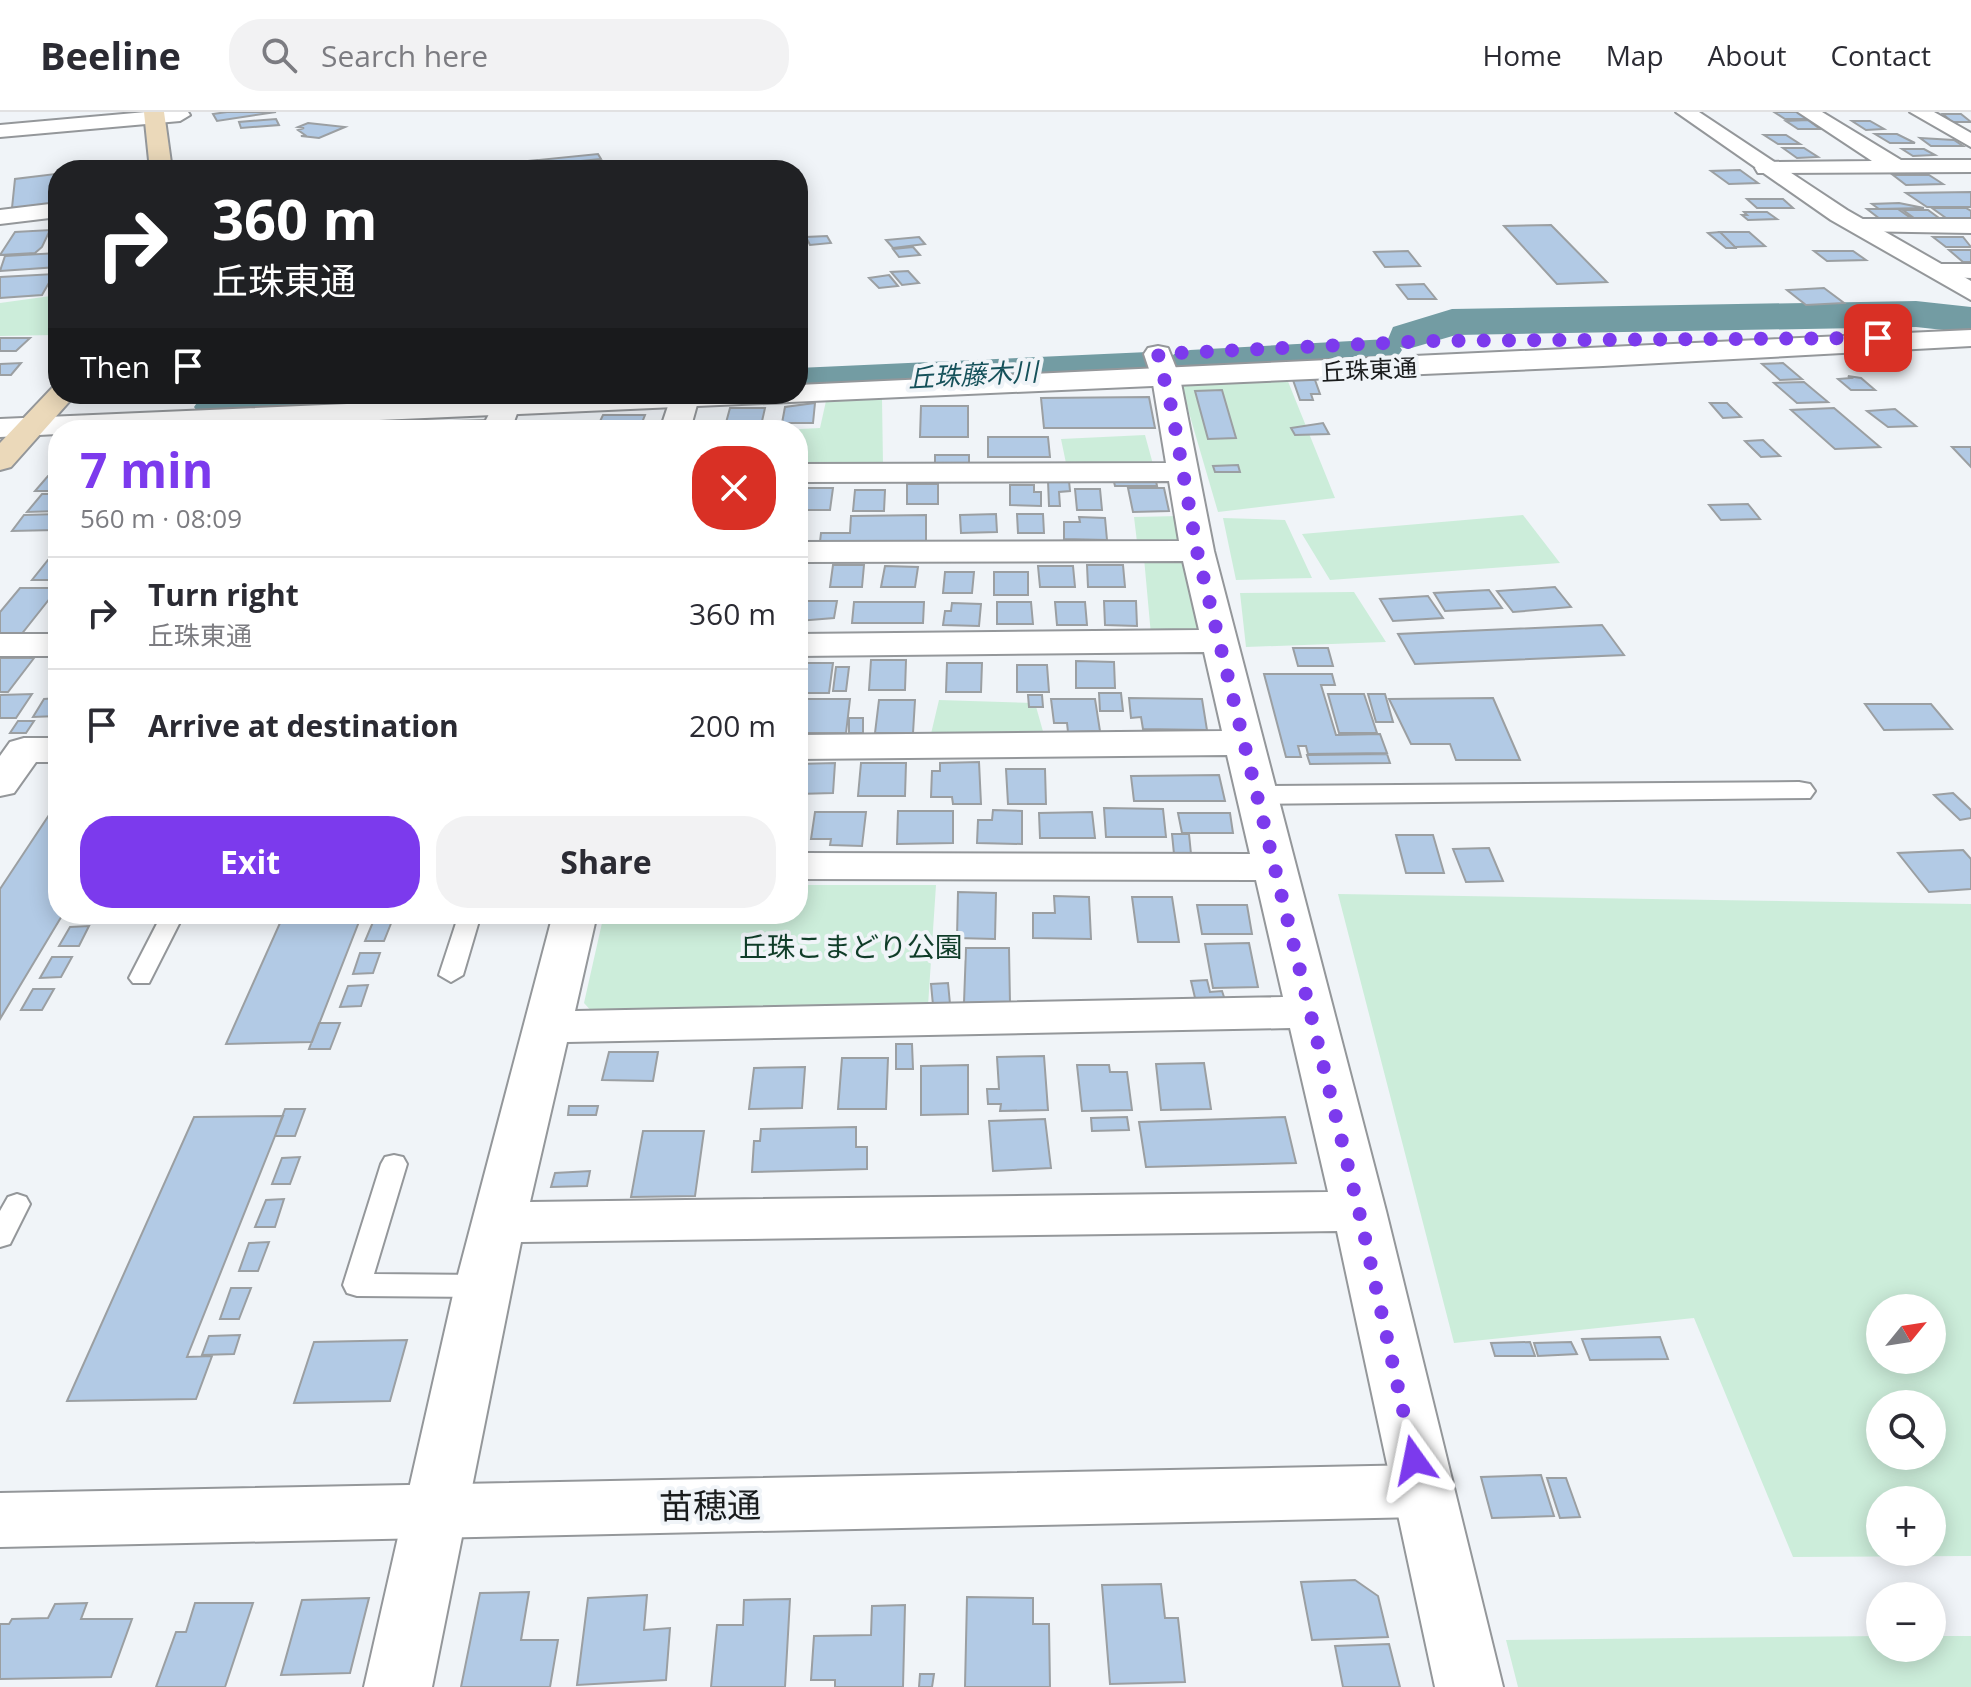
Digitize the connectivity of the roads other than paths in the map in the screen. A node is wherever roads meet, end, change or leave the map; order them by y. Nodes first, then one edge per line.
1 (1686, 112) edge
2 (1808, 112) edge
3 (1920, 112) edge
4 (180, 114) edge
5 (154, 115) edge
6 (3, 125) edge
7 (1971, 141) edge
8 (182, 143) dead end
9 (0, 158) edge
10 (160, 160) edge
11 (1895, 166) junction
12 (1971, 166) edge
13 (1766, 168) junction
14 (48, 211) edge
15 (0, 217) edge
16 (1860, 226) junction
17 (1971, 226) edge
18 (1941, 271) junction
19 (1971, 271) edge
20 (1971, 292) edge
21 (1966, 338) edge
22 (1162, 366) junction
23 (808, 371) edge
24 (808, 389) edge
25 (121, 404) edge
26 (626, 404) edge
27 (25, 410) edge
28 (501, 419) edge
29 (144, 420) edge
30 (463, 420) edge
31 (0, 461) edge
32 (1185, 472) junction
33 (808, 473) edge
34 (1197, 551) junction
35 (808, 552) edge
36 (48, 641) edge
37 (1218, 641) junction
38 (0, 645) edge
39 (808, 645) edge
40 (1241, 743) junction
41 (808, 747) edge
42 (48, 750) edge
43 (0, 784) edge
44 (1799, 791) dead end
45 (1254, 795) junction
46 (808, 866) edge
47 (1272, 867) junction
48 (168, 924) edge
49 (467, 924) edge
50 (573, 924) edge
51 (451, 975) dead end
52 (141, 978) dead end
53 (1308, 1012) junction
54 (547, 1027) junction
55 (394, 1164) dead end
56 (17, 1204) dead end
57 (1359, 1211) junction
58 (500, 1222) junction
59 (0, 1237) edge
60 (483, 1286) junction
61 (1421, 1491) junction
62 (438, 1511) junction
63 (0, 1520) edge
64 (398, 1687) edge
65 (1469, 1687) edge

1 - 13 street
2 - 11 street
3 - 7 street
4 - 5 street
4 - 8 main road
5 - 6 street
5 - 10 main road
6 - 9 street
11 - 12 street
11 - 13 street
13 - 16 street
14 - 15 street
16 - 17 street
16 - 18 street
18 - 19 street
18 - 20 street
21 - 22 street, 丘珠東通
21 - 22 street, 丘珠東通
22 - 23 street, 丘珠東通
22 - 24 street, 丘珠東通
22 - 32 street
25 - 27 street
26 - 28 street, 丘珠東通
27 - 29 street, 丘珠東通
27 - 31 main road
28 - 30 street, 丘珠東通
32 - 33 street
32 - 34 street
34 - 35 street
34 - 37 street
36 - 38 street
37 - 39 street
37 - 40 street
40 - 41 street
40 - 45 street
42 - 43 street
44 - 45 street
45 - 47 street
46 - 47 street
47 - 53 street
48 - 52 lane
49 - 51 lane
50 - 54 street
53 - 54 street
53 - 57 street
54 - 58 street
55 - 60 lane
56 - 59 lane
57 - 58 street
57 - 61 street
58 - 60 street
60 - 62 street
61 - 62 street, 苗穂通
61 - 65 street
62 - 63 street, 苗穂通
62 - 64 street

